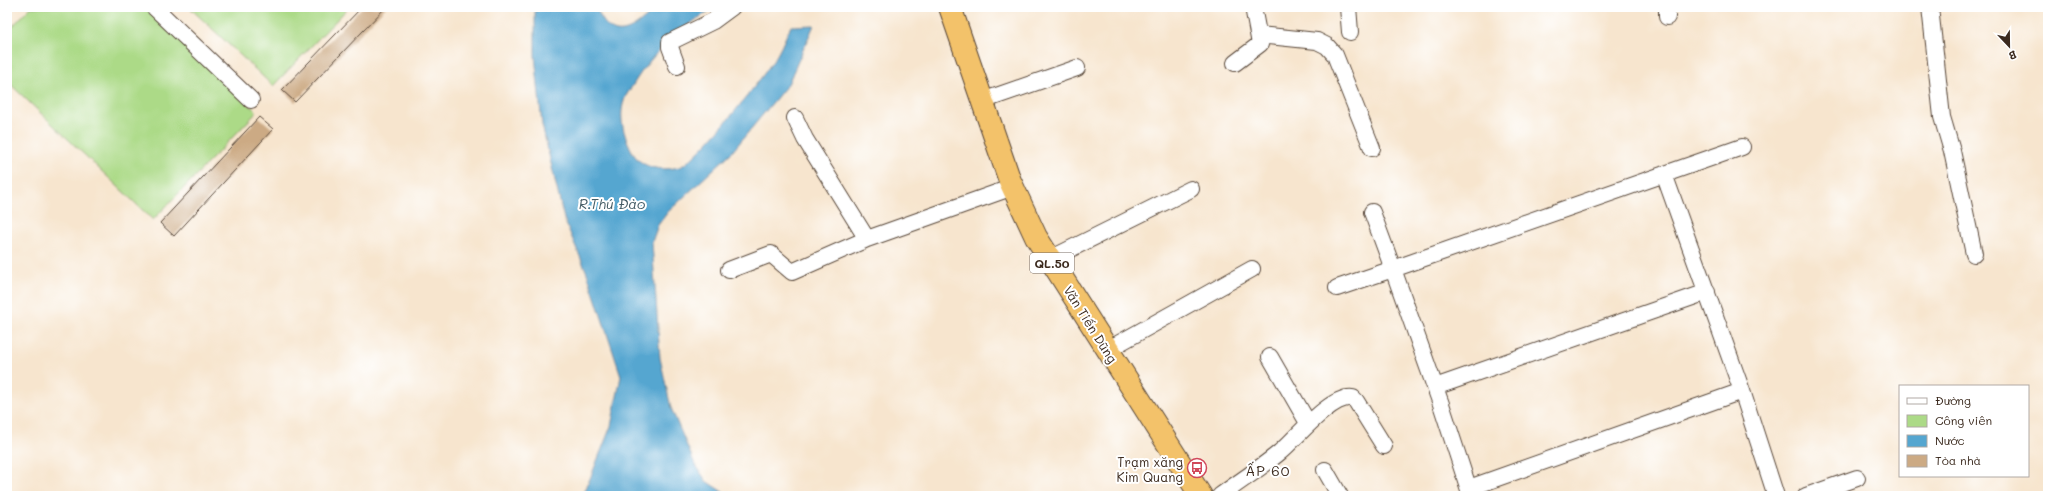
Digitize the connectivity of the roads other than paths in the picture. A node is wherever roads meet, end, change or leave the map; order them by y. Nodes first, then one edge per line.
1 (154, 7) edge
2 (732, 7) edge
3 (950, 7) edge
4 (1253, 7) edge
5 (1348, 7) edge
6 (1930, 7) edge
7 (1350, 32) dead end
8 (1258, 35) junction
9 (1235, 63) dead end
10 (677, 66) dead end
11 (1077, 68) dead end
12 (251, 100) dead end
13 (982, 101) junction
14 (795, 118) dead end
15 (1742, 147) dead end
16 (1372, 148) dead end
17 (1664, 174) junction
18 (1013, 187) junction
19 (1191, 189) dead end
20 (1372, 212) dead end
21 (867, 239) junction
22 (1974, 254) dead end
23 (1050, 259) junction
24 (1252, 269) dead end
25 (1393, 269) junction
26 (730, 270) dead end
27 (1337, 288) dead end
28 (1707, 292) junction
29 (1107, 350) junction
30 (1270, 357) dead end
31 (1435, 387) junction
32 (1742, 391) junction
33 (1308, 423) junction
34 (1384, 446) dead end
35 (1325, 470) dead end
36 (1857, 478) dead end
37 (1470, 492) edge
38 (1201, 496) edge
39 (1220, 496) edge
40 (1340, 496) edge
41 (1776, 496) edge
42 (1806, 496) edge

1 - 12 street
2 - 10 street
3 - 13 highway, Văn Tiến Dũng / QL.50
4 - 8 street
5 - 7 street
6 - 22 street
8 - 9 street
8 - 16 street
11 - 13 street
13 - 18 highway, Văn Tiến Dũng / QL.50
14 - 21 street
15 - 17 street
17 - 25 street
17 - 28 street
18 - 21 street
18 - 23 highway, Văn Tiến Dũng / QL.50
19 - 23 street
20 - 25 street
21 - 26 street
23 - 29 highway, Văn Tiến Dũng / QL.50
24 - 29 street
25 - 27 street
25 - 31 street
28 - 31 street
28 - 32 street
29 - 38 highway, Văn Tiến Dũng / QL.50
30 - 33 street
31 - 37 street
32 - 37 street
32 - 41 street
33 - 34 street
33 - 39 street
35 - 40 street
36 - 42 street

